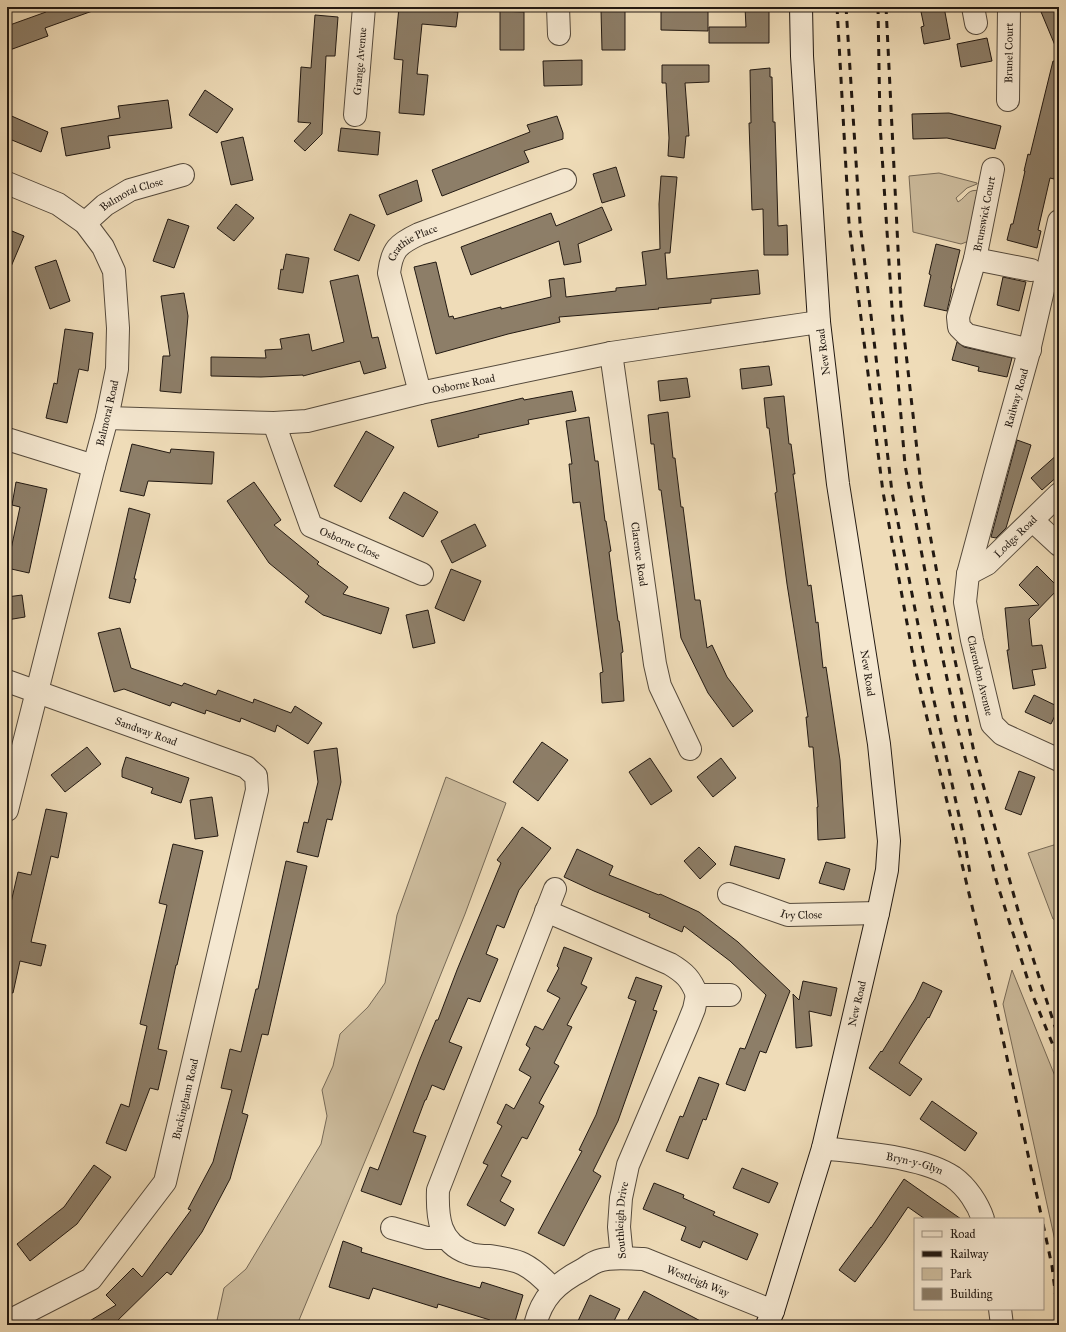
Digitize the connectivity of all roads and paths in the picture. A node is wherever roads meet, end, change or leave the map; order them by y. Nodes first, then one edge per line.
1 (364, 7) edge
2 (558, 7) edge
3 (801, 7) edge
4 (1009, 7) edge
5 (559, 34) dead end
6 (1008, 100) dead end
7 (355, 115) dead end
8 (993, 169) dead end
9 (183, 175) dead end
10 (565, 180) dead end
11 (7, 183) edge
12 (1059, 222) edge
13 (85, 223) junction
14 (975, 259) junction
15 (1031, 270) dead end
16 (819, 322) junction
17 (1030, 350) junction
18 (611, 353) junction
19 (420, 393) junction
20 (107, 418) junction
21 (274, 424) junction
22 (7, 439) edge
23 (94, 466) junction
24 (1059, 494) edge
25 (1033, 521) junction
26 (1059, 545) edge
27 (422, 574) dead end
28 (968, 574) junction
29 (7, 681) edge
30 (37, 692) junction
31 (690, 749) dead end
32 (1059, 760) edge
33 (254, 805) joint
34 (7, 810) edge
35 (555, 889) dead end
36 (728, 894) dead end
37 (546, 911) junction
38 (878, 913) junction
39 (697, 995) junction
40 (730, 995) dead end
41 (823, 1148) junction
42 (982, 1218) edge
43 (392, 1228) dead end
44 (446, 1238) junction
45 (622, 1258) junction
46 (553, 1290) junction
47 (1000, 1310) edge
48 (770, 1318) edge
49 (7, 1322) edge
50 (535, 1325) edge
51 (1002, 1325) edge

1 - 7 street, Grange Avenue
2 - 5 street
3 - 16 street, New Road
4 - 6 street, Brunel Court
8 - 14 street, Brunswick Court
9 - 13 street, Balmoral Close
10 - 19 street, Crathie Place
11 - 13 street, Balmoral Road
12 - 17 street, Railway Road
13 - 20 street, Balmoral Road
14 - 15 street, Brunswick Court
14 - 17 street, Brunswick Court
16 - 18 street, Osborne Road
16 - 38 street, New Road
17 - 28 street, Railway Road
18 - 19 street, Osborne Road
18 - 31 street, Clarence Road
19 - 21 street, Osborne Road
20 - 21 street, Osborne Road
20 - 23 street, Balmoral Road
21 - 27 street, Osborne Close
22 - 23 street
23 - 30 street, Balmoral Road
24 - 25 street, Lodge Road
25 - 26 street
25 - 28 street, Lodge Road
28 - 32 street, Clarendon Avenue
29 - 30 street, Sandway Road
30 - 33 street, Sandway Road
30 - 34 street, Balmoral Road
33 - 49 street, Buckingham Road
35 - 37 street
36 - 38 street, Ivy Close
37 - 39 street
37 - 44 street
38 - 41 street, New Road
39 - 40 street
39 - 45 street, Southleigh Drive
41 - 42 street, Bryn-y-Glyn
41 - 48 street, New Road
43 - 44 street
44 - 46 street
45 - 46 street, Southleigh Drive
45 - 48 street, Westleigh Way
46 - 50 street, Southleigh Drive
47 - 51 street

